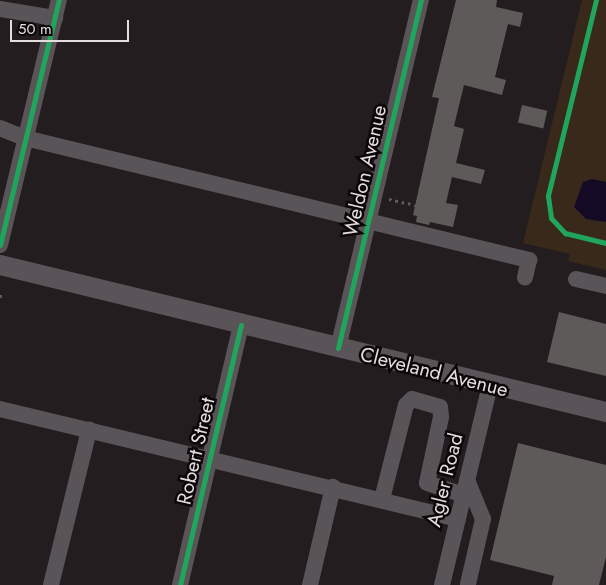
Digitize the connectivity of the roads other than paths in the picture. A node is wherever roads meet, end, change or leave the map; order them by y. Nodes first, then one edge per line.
1 (59, 0) edge
2 (421, 0) edge
3 (0, 9) edge
4 (55, 18) junction
5 (0, 128) edge
6 (26, 138) junction
7 (368, 222) junction
8 (0, 245) edge
9 (0, 266) edge
10 (525, 278) dead end
11 (576, 279) dead end
12 (606, 286) edge
13 (242, 325) junction
14 (338, 348) junction
15 (490, 385) junction
16 (0, 408) edge
17 (606, 412) edge
18 (89, 430) junction
19 (210, 458) junction
20 (333, 486) junction
21 (465, 488) junction
22 (382, 499) junction
23 (458, 519) junction
24 (443, 582) edge
25 (51, 585) edge
26 (180, 585) edge
27 (310, 585) edge
28 (469, 585) edge

1 - 4 street
2 - 7 street, Weldon Avenue
3 - 4 street
4 - 6 street
5 - 6 street
6 - 7 street
6 - 8 street
7 - 10 street
7 - 14 street, Weldon Avenue
9 - 13 main road, Cleveland Avenue
11 - 12 street
13 - 14 main road, Cleveland Avenue
13 - 19 street, Robert Street
14 - 15 main road, Cleveland Avenue
15 - 17 main road, Cleveland Avenue
15 - 21 street, Agler Road
16 - 18 street
18 - 19 street
18 - 25 street
19 - 20 street
19 - 26 street, Robert Street
20 - 22 street
20 - 27 street
21 - 22 street
21 - 23 street, Agler Road
21 - 28 street
22 - 23 street
23 - 24 street, Agler Road
24 - 28 street

